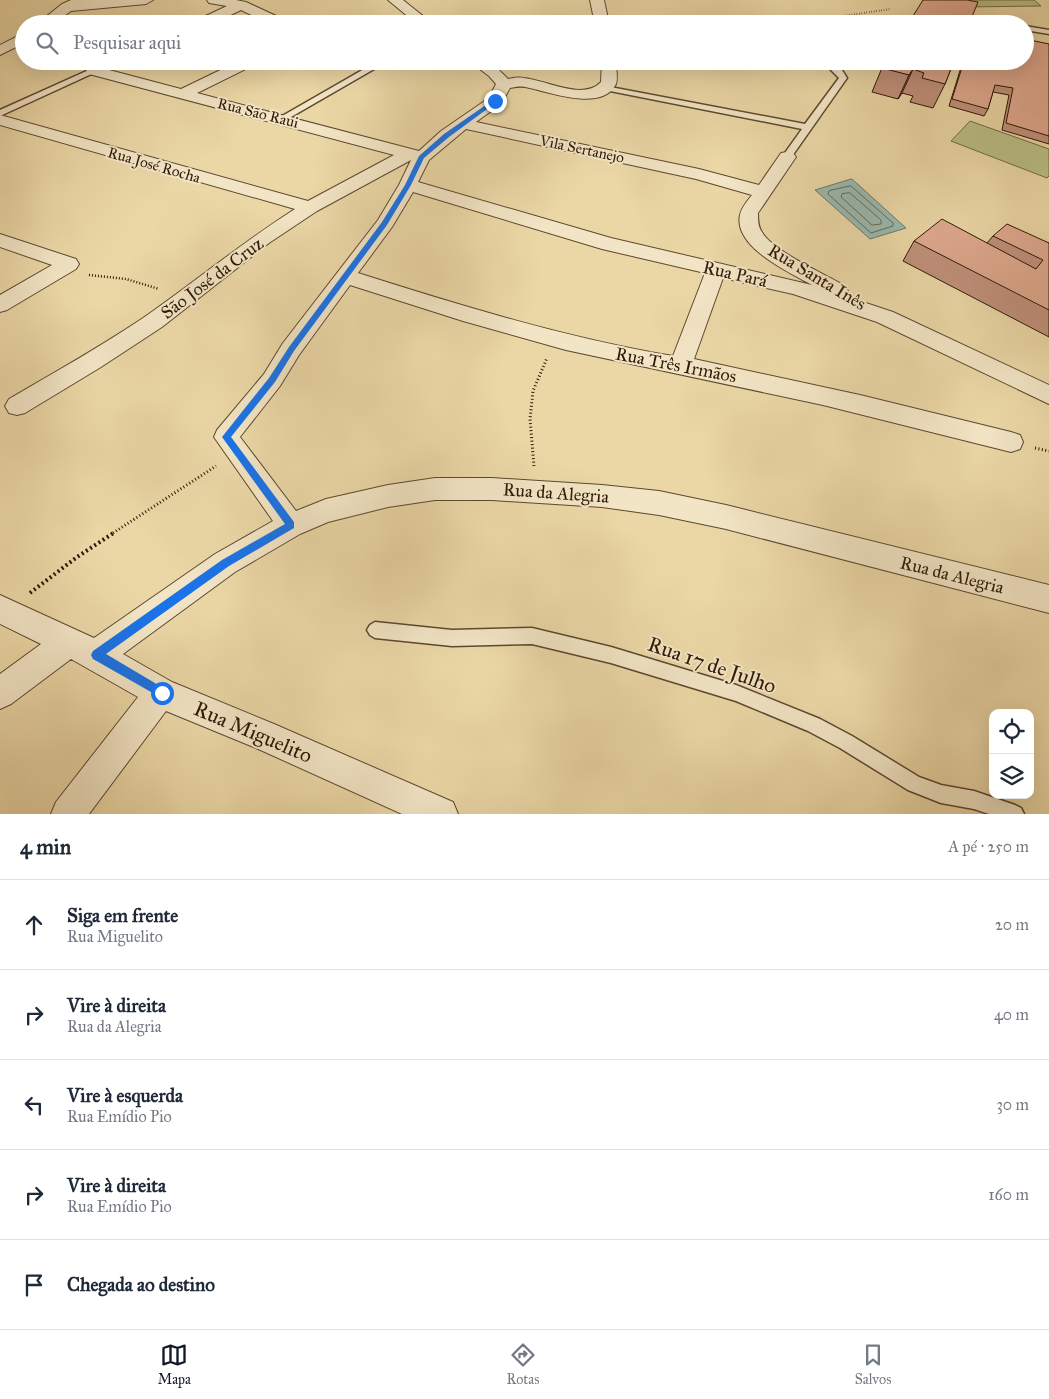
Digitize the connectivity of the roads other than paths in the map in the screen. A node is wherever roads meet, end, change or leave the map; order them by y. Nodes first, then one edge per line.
1 (82, 0) edge
2 (146, 0) edge
3 (214, 0) edge
4 (395, 0) edge
5 (597, 0) edge
6 (241, 5) junction
7 (67, 7) junction
8 (56, 15) edge
9 (219, 15) edge
10 (263, 15) edge
11 (414, 15) edge
12 (600, 15) edge
13 (1034, 30) edge
14 (1049, 32) edge
15 (15, 42) edge
16 (0, 51) edge
17 (232, 70) edge
18 (368, 70) edge
19 (490, 70) edge
20 (608, 70) edge
21 (837, 70) edge
22 (94, 71) joint
23 (504, 84) junction
24 (605, 88) junction
25 (182, 94) junction
26 (0, 100) edge
27 (15, 106) junction
28 (0, 113) edge
29 (281, 119) junction
30 (0, 120) edge
31 (464, 124) junction
32 (806, 127) junction
33 (415, 156) junction
34 (787, 157) joint
35 (408, 185) junction
36 (764, 192) junction
37 (310, 207) junction
38 (0, 240) edge
39 (716, 270) junction
40 (344, 276) junction
41 (0, 305) edge
42 (885, 317) junction
43 (681, 365) junction
44 (1049, 395) edge
45 (17, 406) dead end
46 (1011, 442) dead end
47 (291, 525) junction
48 (1049, 599) edge
49 (2, 610) edge
50 (375, 630) dead end
51 (82, 649) junction
52 (0, 693) edge
53 (162, 693) junction
54 (68, 814) edge
55 (441, 814) edge
56 (1015, 814) edge

1 - 7 street
2 - 7 street
3 - 6 street
4 - 11 street
5 - 12 street
6 - 9 street
6 - 10 street
7 - 8 street
13 - 14 lane
15 - 16 street
17 - 25 street
18 - 29 lane
19 - 23 street
20 - 24 street
21 - 32 lane
22 - 25 street, Rua São Raui
22 - 27 lane
23 - 24 street
23 - 31 street
24 - 32 lane
25 - 29 street, Rua São Raui
26 - 27 lane
27 - 28 lane
29 - 33 street, Rua São Raui
30 - 37 street, Rua José Rocha
31 - 33 street
31 - 36 street, Vila Sertanejo
32 - 34 lane
33 - 35 street
33 - 37 street, São José da Cruz
34 - 36 street, Rua Santa Inês
35 - 39 street, Rua Pará
35 - 40 street
36 - 42 street, Rua Santa Inês
37 - 45 street, São José da Cruz
38 - 41 street
39 - 42 street, Rua Pará
39 - 43 street
40 - 43 street, Rua Três Irmãos
40 - 47 street
42 - 44 street, Rua Pará
43 - 46 street, Rua Três Irmãos
47 - 48 street, Rua da Alegria
47 - 51 street, Rua da Alegria
49 - 51 street, Rua Miguelito
50 - 56 lane, Rua 17 de Julho
51 - 52 street
51 - 53 street, Rua Miguelito
53 - 54 street
53 - 55 street, Rua Miguelito

